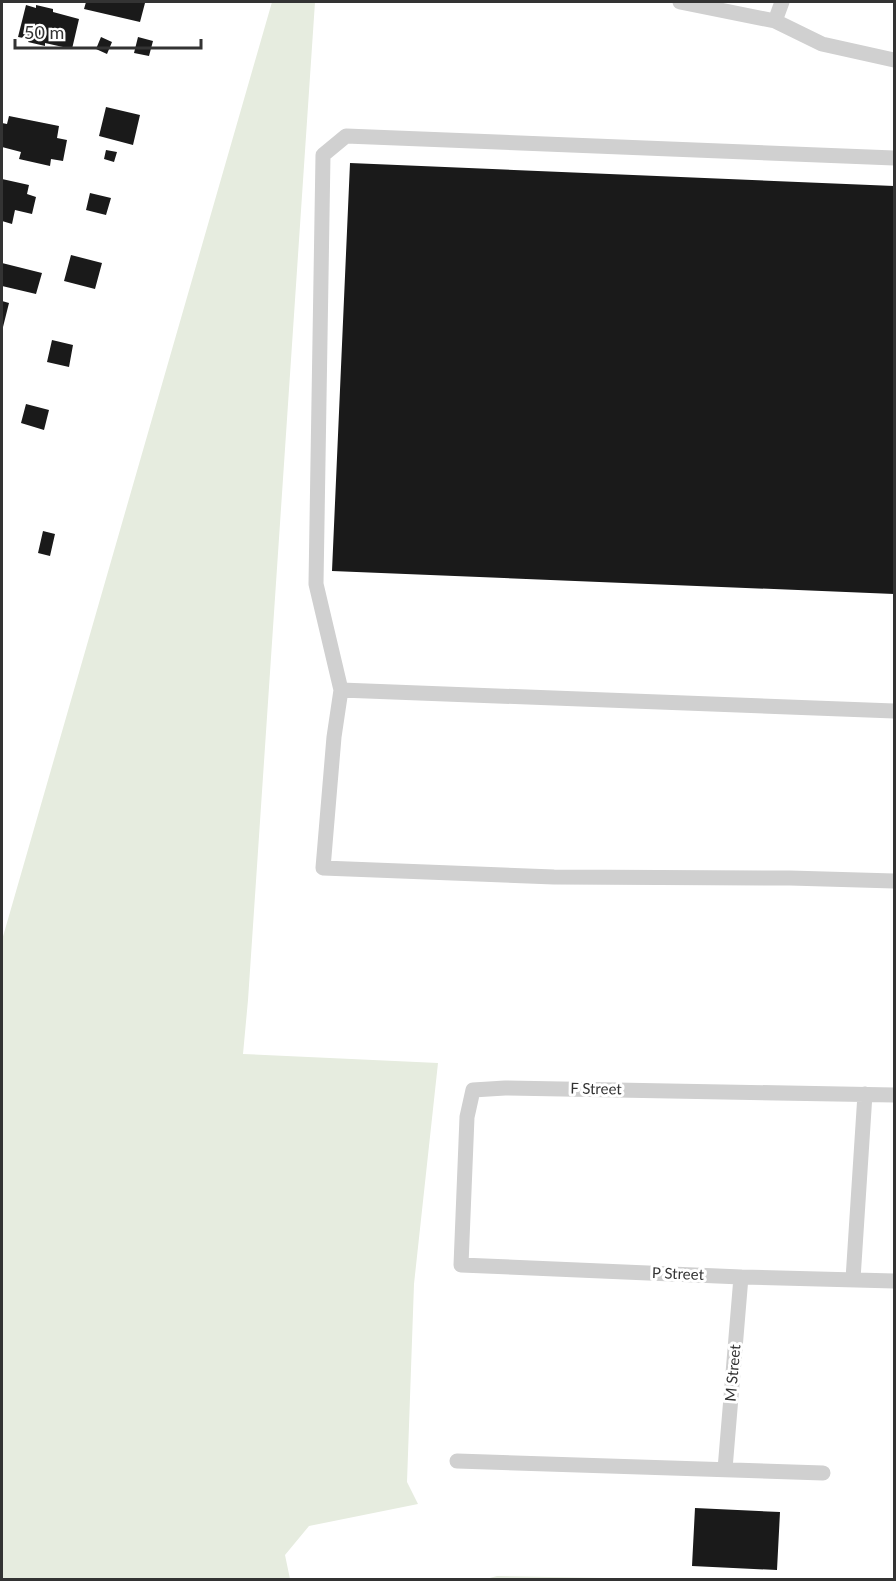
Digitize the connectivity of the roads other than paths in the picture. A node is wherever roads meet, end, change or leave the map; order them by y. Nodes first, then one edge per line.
1 (680, 2) edge
2 (782, 2) edge
3 (775, 21) junction
4 (894, 60) edge
5 (894, 158) edge
6 (341, 690) junction
7 (894, 711) edge
8 (894, 881) edge
9 (866, 1094) junction
10 (894, 1095) edge
11 (461, 1265) joint
12 (741, 1277) junction
13 (853, 1279) junction
14 (894, 1281) edge
15 (457, 1461) dead end
16 (725, 1469) junction
17 (823, 1473) dead end

1 - 3 lane
2 - 3 lane
3 - 4 lane
5 - 6 lane
6 - 7 lane
6 - 8 lane
9 - 10 lane, F Street
9 - 11 lane, F Street
9 - 13 lane
11 - 12 lane, P Street
12 - 13 lane, P Street
12 - 16 lane, M Street
13 - 14 lane, P Street
15 - 16 lane
16 - 17 lane

